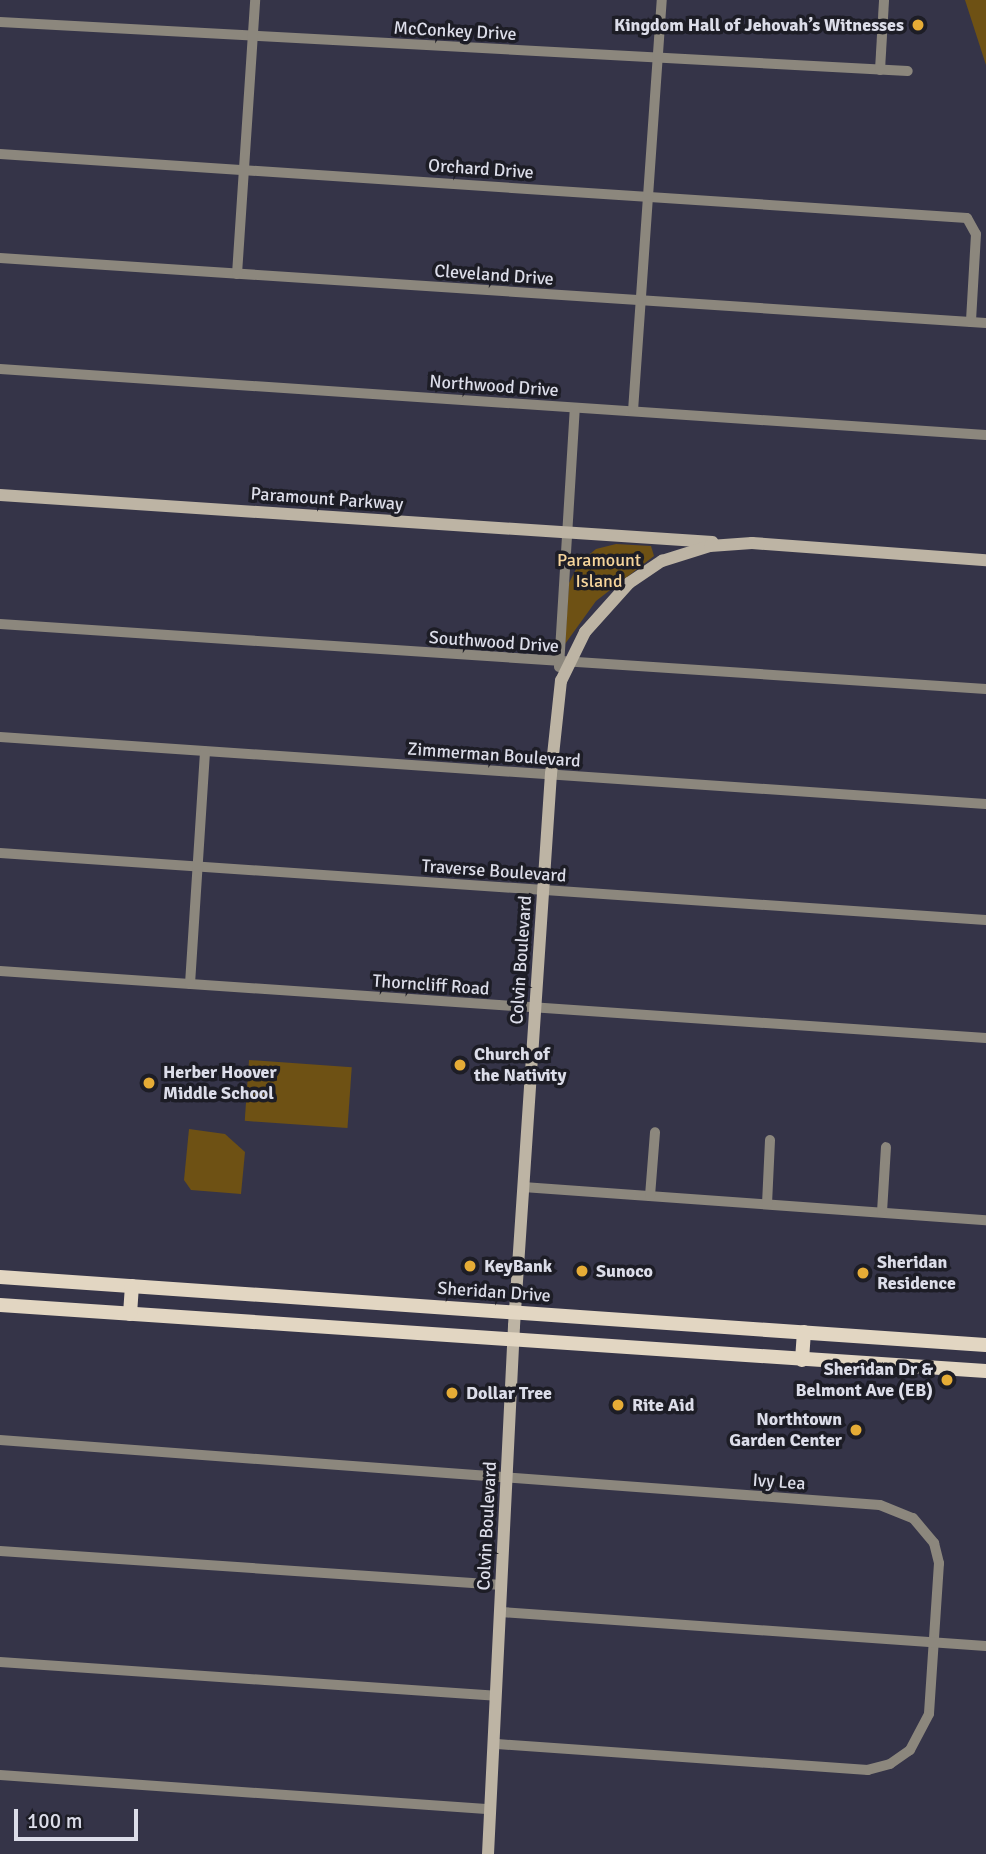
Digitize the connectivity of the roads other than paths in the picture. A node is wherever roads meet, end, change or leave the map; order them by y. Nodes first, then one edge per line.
1 (255, 0) edge
2 (662, 0) edge
3 (884, 0) edge
4 (0, 22) edge
5 (253, 37) junction
6 (658, 58) junction
7 (880, 69) junction
8 (908, 71) dead end
9 (0, 154) edge
10 (244, 169) junction
11 (648, 196) junction
12 (0, 258) edge
13 (237, 274) junction
14 (640, 300) junction
15 (971, 322) junction
16 (986, 323) edge
17 (0, 369) edge
18 (575, 408) junction
19 (633, 411) junction
20 (986, 435) edge
21 (0, 495) edge
22 (566, 533) junction
23 (653, 538) junction
24 (733, 544) junction
25 (986, 560) edge
26 (662, 561) junction
27 (0, 624) edge
28 (563, 662) junction
29 (986, 689) edge
30 (0, 737) edge
31 (205, 751) junction
32 (551, 774) junction
33 (986, 804) edge
34 (0, 853) edge
35 (197, 867) junction
36 (543, 890) junction
37 (986, 920) edge
38 (0, 971) edge
39 (190, 984) junction
40 (535, 1008) junction
41 (986, 1038) edge
42 (655, 1132) dead end
43 (770, 1140) dead end
44 (886, 1147) dead end
45 (523, 1187) junction
46 (650, 1196) junction
47 (767, 1204) junction
48 (882, 1212) junction
49 (986, 1220) edge
50 (0, 1277) edge
51 (132, 1286) junction
52 (0, 1305) edge
53 (515, 1312) junction
54 (130, 1314) junction
55 (804, 1332) junction
56 (514, 1340) junction
57 (986, 1345) edge
58 (802, 1360) junction
59 (986, 1371) edge
60 (0, 1440) edge
61 (508, 1474) junction
62 (0, 1551) edge
63 (502, 1585) junction
64 (500, 1612) junction
65 (934, 1642) junction
66 (986, 1646) edge
67 (0, 1662) edge
68 (496, 1696) junction
69 (494, 1744) junction
70 (0, 1775) edge
71 (491, 1809) junction
72 (488, 1854) edge

1 - 5 street
2 - 6 street
3 - 7 street
4 - 5 street, McConkey Drive
5 - 6 street, McConkey Drive
5 - 10 street
6 - 7 street, McConkey Drive
6 - 11 street
7 - 8 street, McConkey Drive
9 - 10 street, Orchard Drive
10 - 11 street, Orchard Drive
10 - 13 street
11 - 14 street
11 - 15 street, Orchard Drive
12 - 13 street, Cleveland Drive
13 - 14 street, Cleveland Drive
14 - 15 street, Cleveland Drive
14 - 19 street
15 - 16 street, Cleveland Drive
17 - 18 street, Northwood Drive
18 - 19 street, Northwood Drive
18 - 22 street
19 - 20 street, Northwood Drive
21 - 22 street, Paramount Parkway
22 - 23 street, Paramount Parkway
22 - 28 street
23 - 24 street, Paramount Parkway
23 - 26 street
24 - 25 street, Colvin Boulevard
24 - 26 street, Colvin Boulevard
26 - 28 street, Colvin Boulevard
27 - 28 street, Southwood Drive
28 - 29 street, Southwood Drive
28 - 32 street, Colvin Boulevard
30 - 31 street, Zimmerman Boulevard
31 - 32 street, Zimmerman Boulevard
31 - 35 street
32 - 33 street, Zimmerman Boulevard
32 - 36 street, Colvin Boulevard
34 - 35 street, Traverse Boulevard
35 - 36 street, Traverse Boulevard
35 - 39 street
36 - 37 street, Traverse Boulevard
36 - 40 street, Colvin Boulevard
38 - 39 street, Thorncliff Road
39 - 40 street, Thorncliff Road
40 - 41 street, Thorncliff Road
40 - 45 street, Colvin Boulevard
42 - 46 street
43 - 47 street
44 - 48 street
45 - 46 street
45 - 53 street, Colvin Boulevard
46 - 47 street
47 - 48 street
48 - 49 street
50 - 51 main road, Sheridan Drive
51 - 53 main road, Sheridan Drive
51 - 54 main road
52 - 54 main road
53 - 55 main road, Sheridan Drive
53 - 56 street, Colvin Boulevard
54 - 56 main road
55 - 57 main road, Sheridan Drive
55 - 58 main road
56 - 58 main road
56 - 61 street, Colvin Boulevard
58 - 59 main road
60 - 61 street, Ivy Lea
61 - 63 street, Colvin Boulevard
61 - 65 street, Ivy Lea
62 - 63 street
63 - 64 street, Colvin Boulevard
64 - 65 street
64 - 68 street, Colvin Boulevard
65 - 66 street
65 - 69 street, Ivy Lea
67 - 68 street
68 - 69 street, Colvin Boulevard
69 - 71 street, Colvin Boulevard
70 - 71 street
71 - 72 street, Colvin Boulevard

